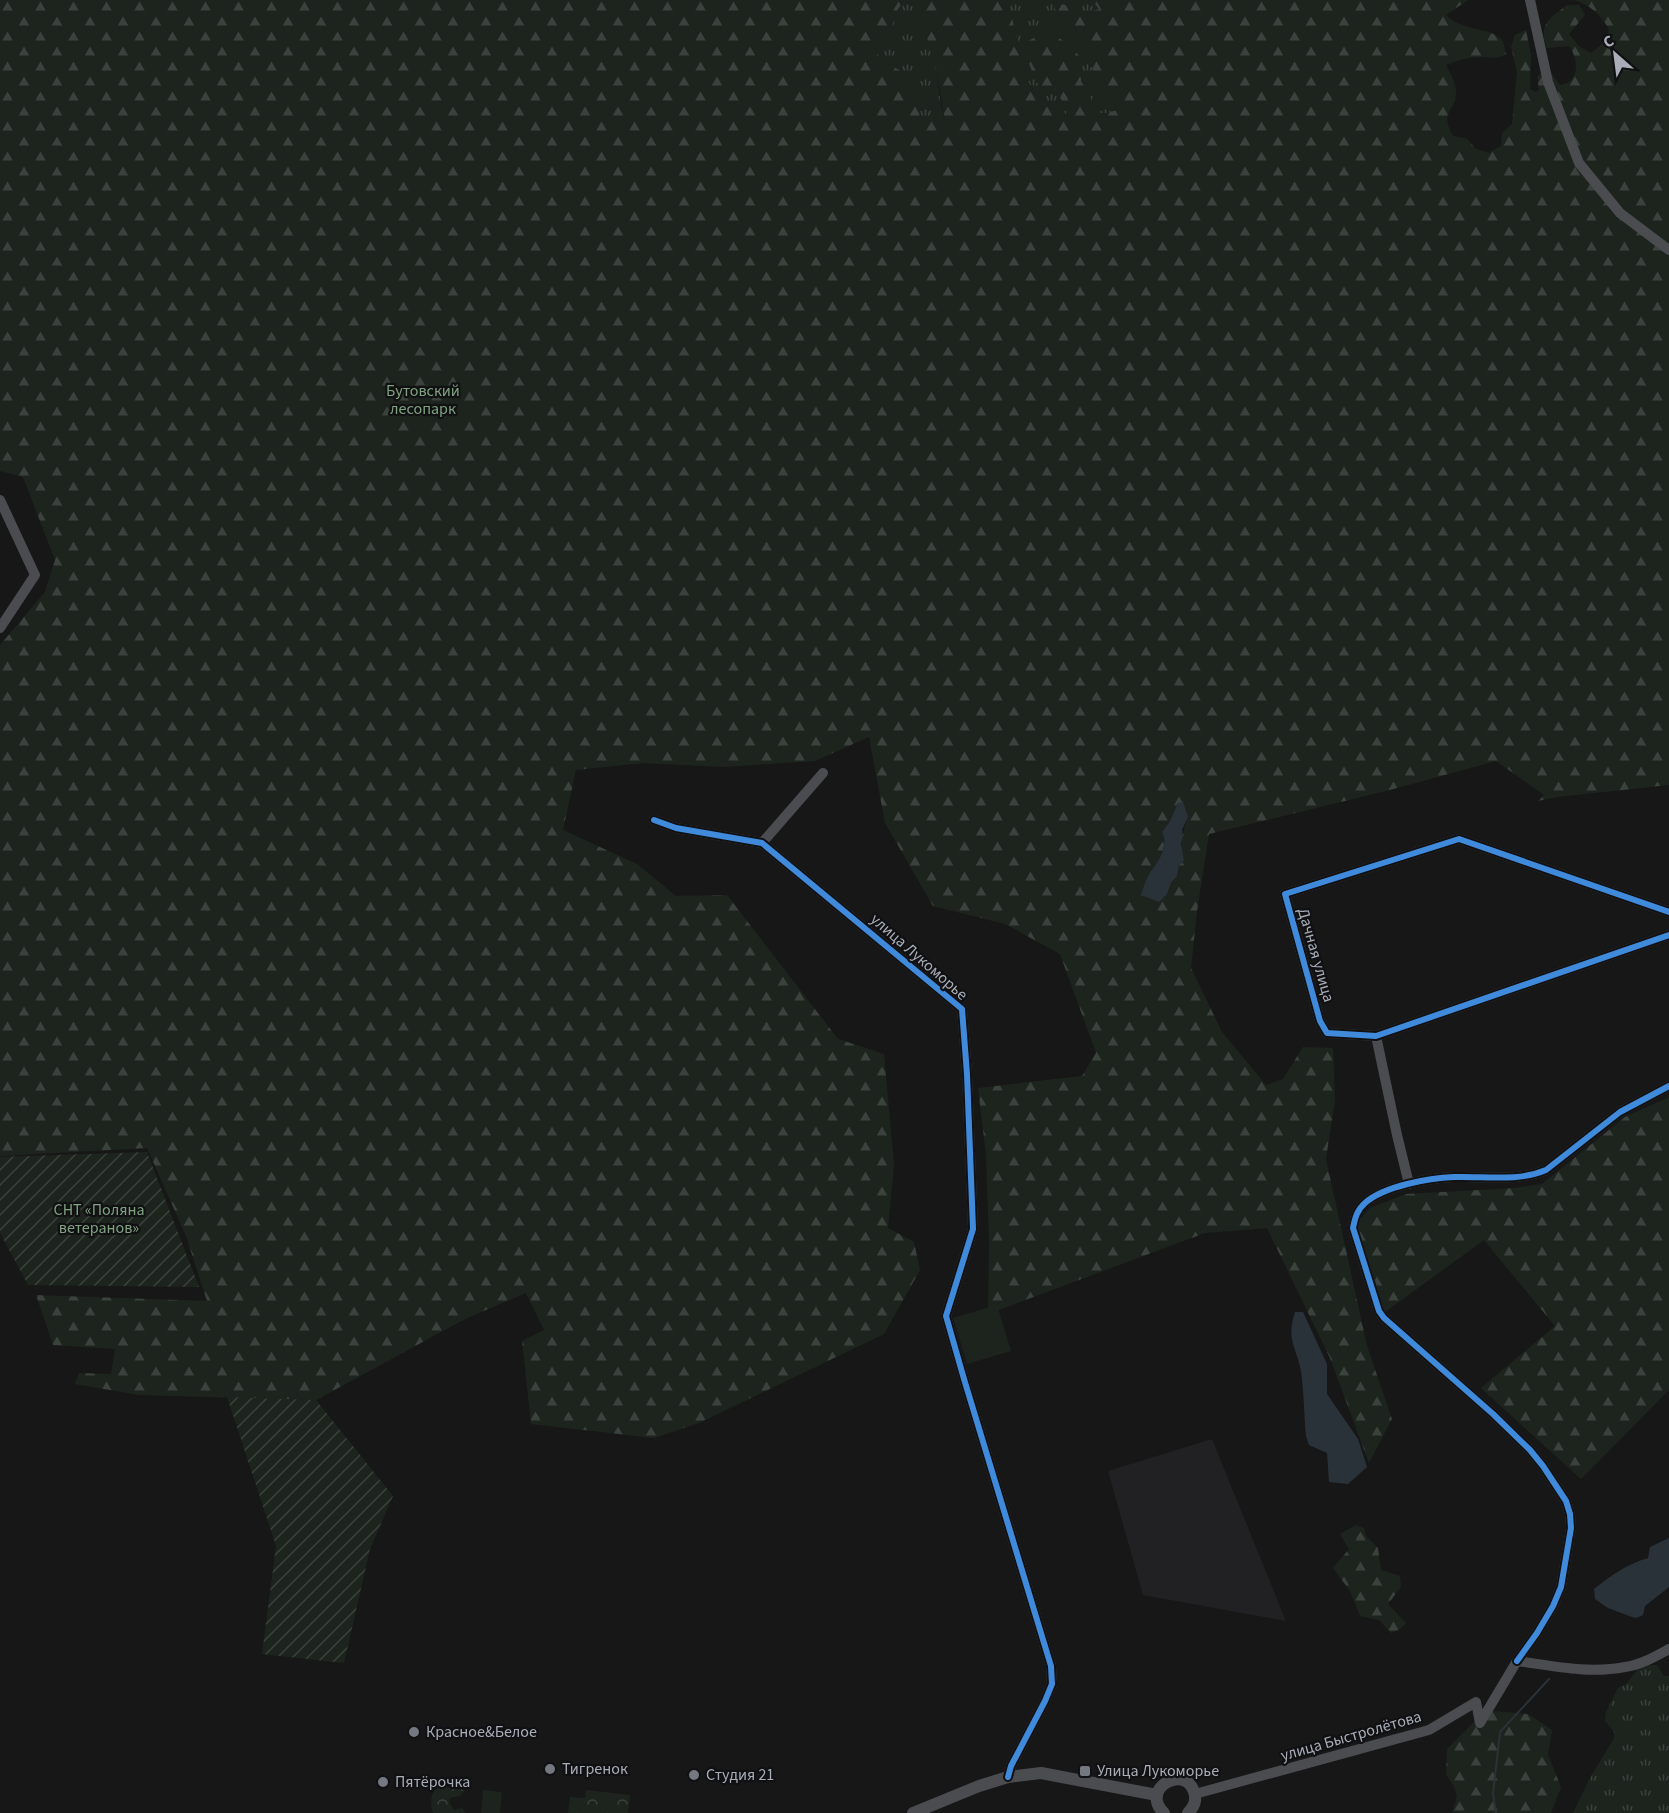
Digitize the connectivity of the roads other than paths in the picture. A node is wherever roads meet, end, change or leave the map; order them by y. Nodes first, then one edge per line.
1 (1530, 0) edge
2 (1669, 250) edge
3 (0, 500) edge
4 (0, 628) edge
5 (823, 773) dead end
6 (654, 820) dead end
7 (762, 843) junction
8 (1669, 912) edge
9 (1669, 935) edge
10 (1376, 1036) junction
11 (1669, 1086) edge
12 (1409, 1184) junction
13 (1669, 1649) edge
14 (1517, 1661) junction
15 (1008, 1777) junction
16 (1195, 1794) junction
17 (1157, 1795) junction
18 (913, 1813) edge
19 (1164, 1813) edge
20 (1188, 1813) edge

1 - 2 street
3 - 4 street
5 - 7 street
6 - 7 street, улица Лукоморье
7 - 15 street, улица Лукоморье
8 - 10 street, Дачная улица
9 - 10 street, Дачная улица
10 - 12 street
11 - 12 street
12 - 14 street
13 - 14 street
14 - 16 street, улица Быстролётова
15 - 17 street
15 - 18 street
16 - 17 street
16 - 20 street
17 - 19 street

